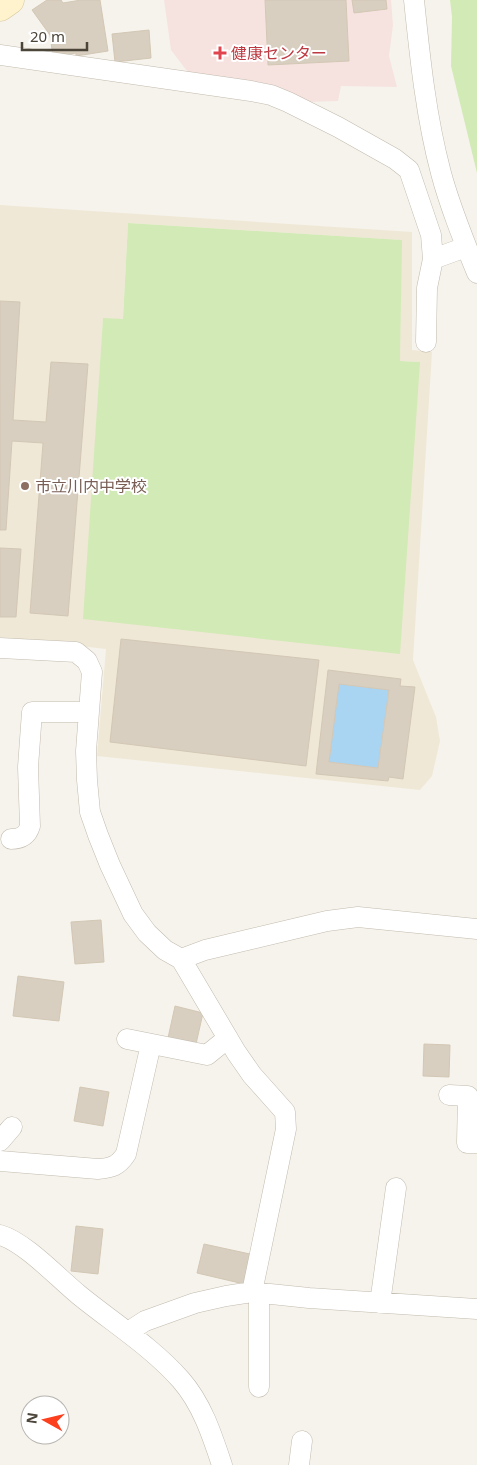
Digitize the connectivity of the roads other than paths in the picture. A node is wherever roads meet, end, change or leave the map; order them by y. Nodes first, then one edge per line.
1 (10, 0) edge
2 (414, 0) edge
3 (0, 6) edge
4 (0, 55) edge
5 (466, 247) junction
6 (433, 259) junction
7 (477, 273) edge
8 (426, 342) dead end
9 (0, 648) edge
10 (89, 712) junction
11 (11, 839) dead end
12 (477, 928) edge
13 (181, 959) junction
14 (228, 1038) junction
15 (127, 1040) dead end
16 (151, 1044) junction
17 (449, 1095) dead end
18 (477, 1143) edge
19 (0, 1161) edge
20 (396, 1188) dead end
21 (0, 1235) edge
22 (256, 1292) junction
23 (380, 1303) junction
24 (477, 1308) edge
25 (128, 1332) junction
26 (259, 1387) dead end
27 (302, 1441) dead end
28 (222, 1465) edge
29 (299, 1465) edge

1 - 3 main road
2 - 5 street
4 - 6 street
5 - 6 street
5 - 7 street
6 - 8 street
9 - 10 street
10 - 11 street
10 - 13 street
12 - 13 street
13 - 14 street
14 - 16 street
14 - 22 street
15 - 16 street
16 - 19 street
17 - 18 street
20 - 23 street
21 - 25 street
22 - 23 street
22 - 25 street
22 - 26 street
23 - 24 street
25 - 28 street
27 - 29 street

